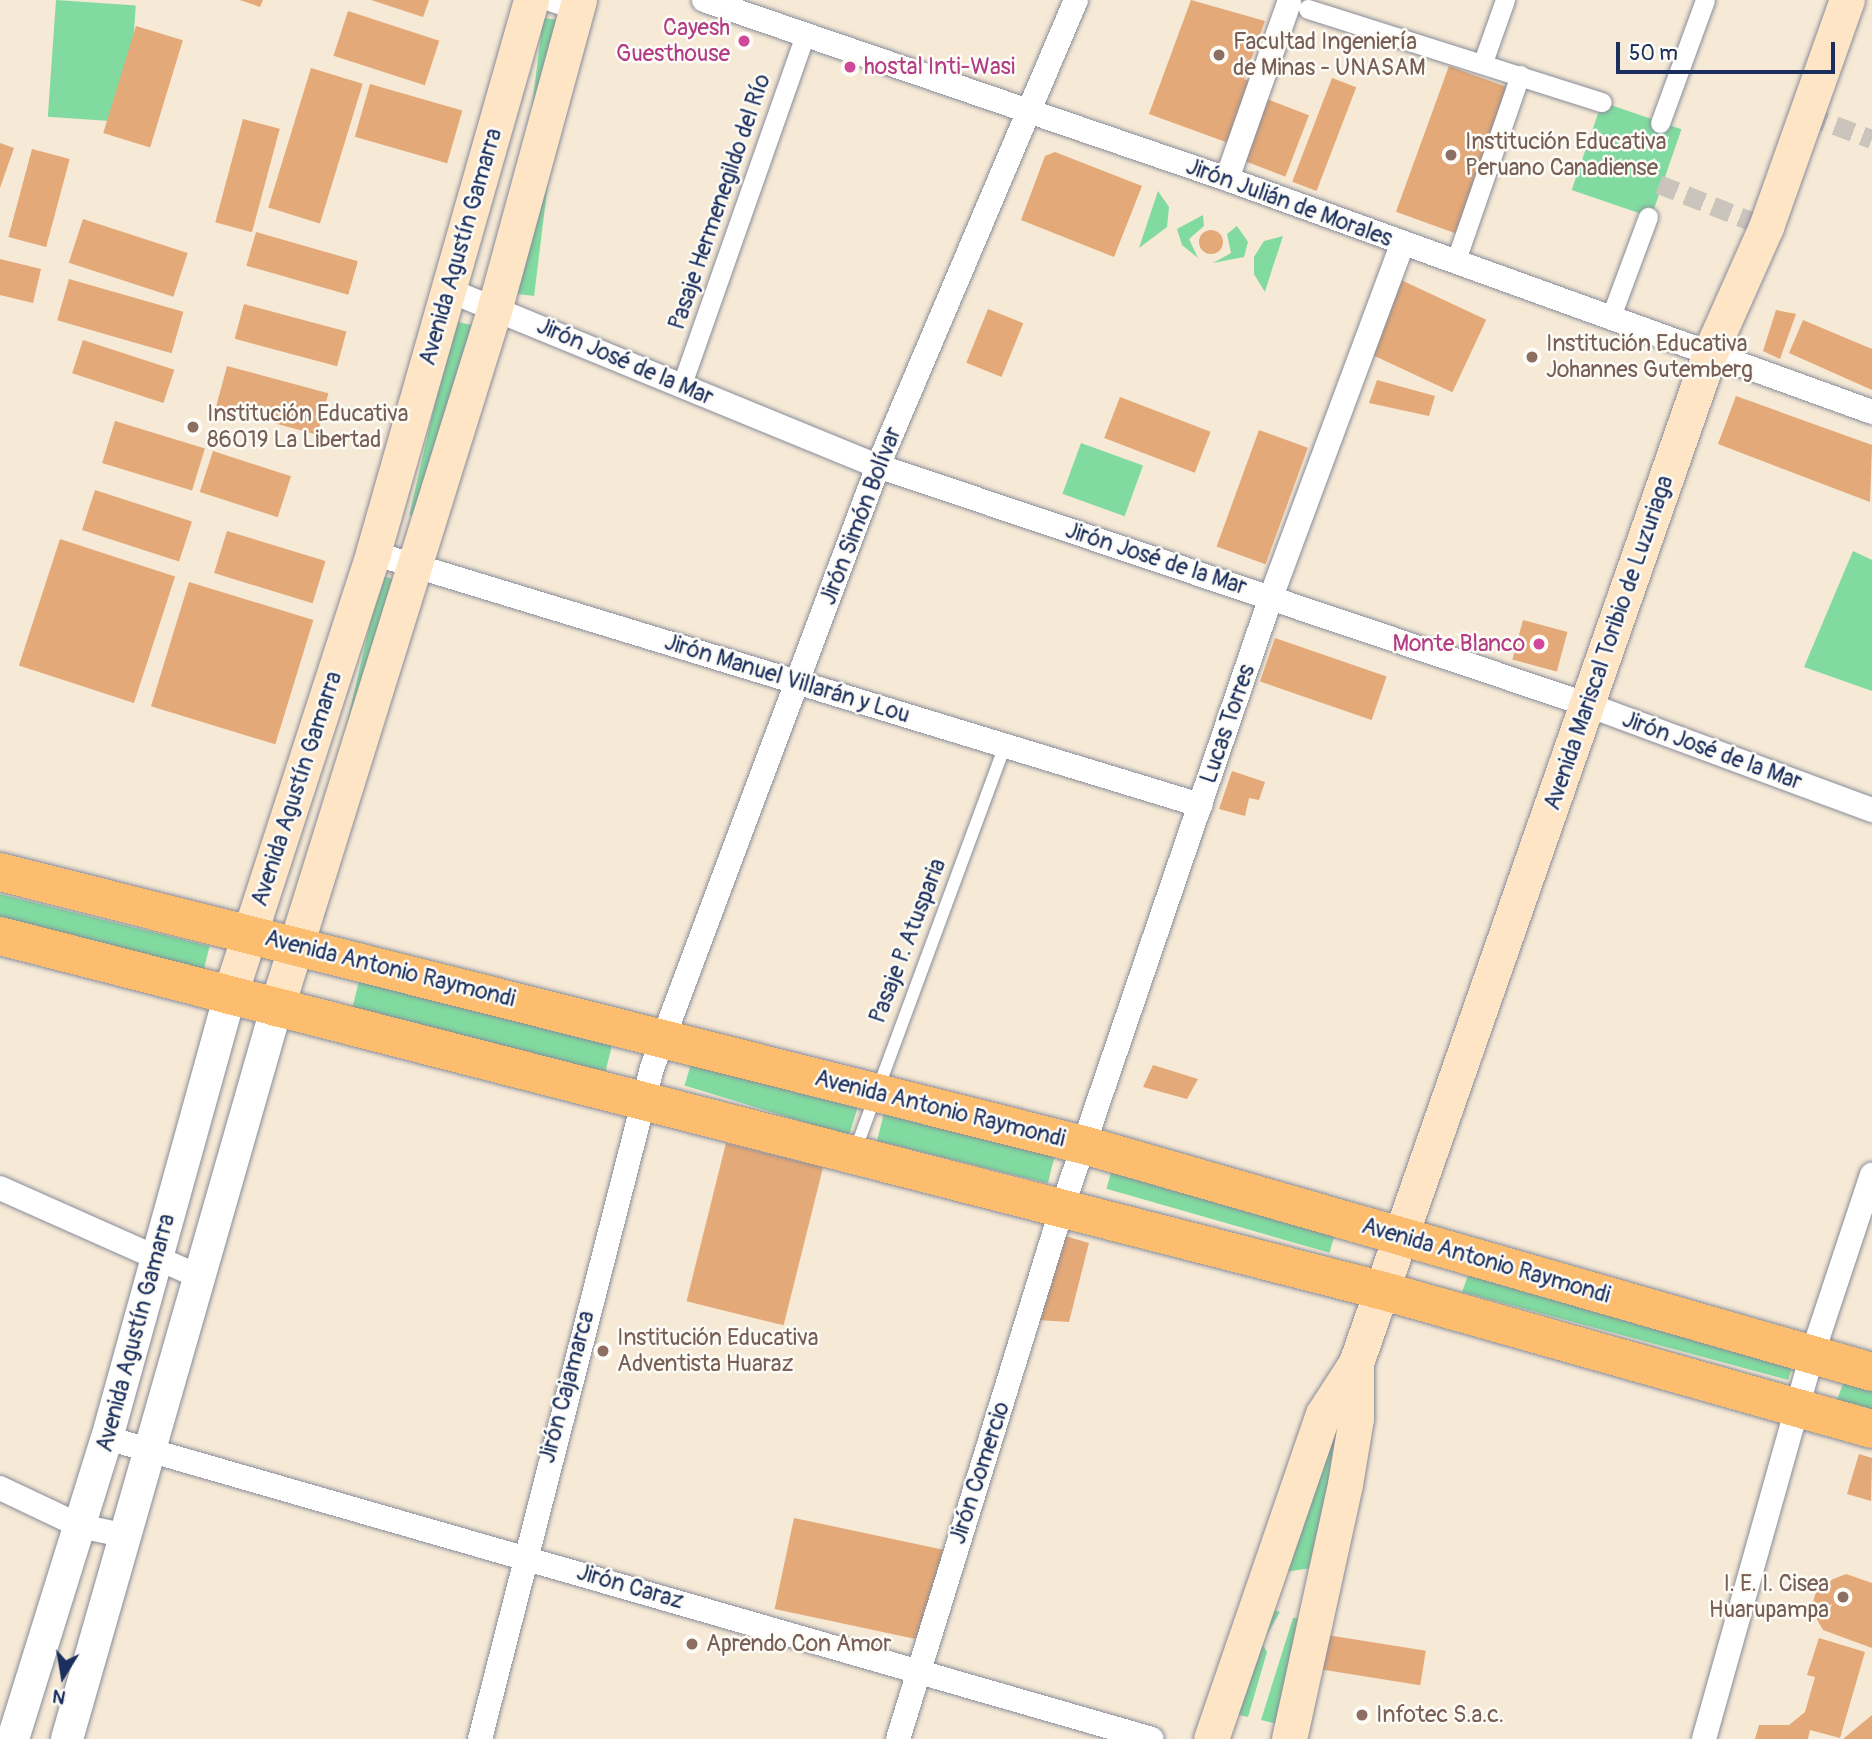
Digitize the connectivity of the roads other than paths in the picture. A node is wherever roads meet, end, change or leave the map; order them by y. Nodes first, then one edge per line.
1 (531, 0) edge
2 (704, 0) edge
3 (1076, 0) edge
4 (1505, 0) edge
5 (1705, 0) edge
6 (1847, 0) edge
7 (570, 3) edge
8 (1292, 4) edge
9 (805, 35) junction
10 (1483, 62) junction
11 (1520, 75) junction
12 (1602, 103) dead end
13 (1031, 112) junction
14 (1660, 123) dead end
15 (1227, 179) junction
16 (1648, 217) dead end
17 (1402, 244) junction
18 (1455, 263) junction
19 (448, 290) junction
20 (495, 307) junction
21 (1610, 320) junction
22 (1709, 355) junction
23 (681, 387) junction
24 (1872, 412) edge
25 (878, 466) junction
26 (373, 553) junction
27 (415, 565) junction
28 (1271, 597) junction
29 (797, 684) junction
30 (1588, 705) junction
31 (1006, 743) junction
32 (1200, 805) junction
33 (1872, 810) edge
34 (0, 872) edge
35 (249, 934) junction
36 (0, 936) edge
37 (296, 946) junction
38 (229, 997) junction
39 (276, 1009) junction
40 (663, 1038) junction
41 (873, 1093) junction
42 (643, 1097) junction
43 (1084, 1145) junction
44 (854, 1154) junction
45 (0, 1188) edge
46 (1869, 1192) edge
47 (1062, 1208) junction
48 (1400, 1236) junction
49 (157, 1256) junction
50 (198, 1276) junction
51 (1380, 1290) junction
52 (1812, 1355) junction
53 (1356, 1363) junction
54 (1872, 1372) edge
55 (1797, 1408) junction
56 (1872, 1429) edge
57 (107, 1438) junction
58 (154, 1451) junction
59 (0, 1488) edge
60 (80, 1526) junction
61 (127, 1536) junction
62 (523, 1556) junction
63 (918, 1669) junction
64 (13, 1739) edge
65 (67, 1739) edge
66 (480, 1739) edge
67 (898, 1739) edge
68 (1152, 1739) edge
69 (1211, 1739) edge
70 (1289, 1739) edge
71 (1704, 1739) edge

1 - 19 main road, Avenida Agustín Gamarra
2 - 9 street, Jirón Julián de Morales
3 - 13 street, Jirón Simón Bolívar
4 - 10 street
5 - 14 street
6 - 22 main road, Avenida Mariscal Toribio de Luzuriaga
7 - 20 main road, Avenida Agustín Gamarra
8 - 10 street
8 - 15 street
9 - 13 street, Jirón Julián de Morales
9 - 23 street, Pasaje Hermenegildo del Río
10 - 11 street
11 - 12 street
11 - 18 street
13 - 15 street, Jirón Julián de Morales
13 - 25 street, Jirón Simón Bolívar
15 - 17 street, Jirón Julián de Morales
16 - 21 street
17 - 18 street, Jirón Julián de Morales
17 - 28 street, Lucas Torres
18 - 21 street, Jirón Julián de Morales
19 - 20 street, Jirón José de la Mar
19 - 26 main road, Avenida Agustín Gamarra
20 - 23 street, Jirón José de la Mar
20 - 27 main road, Avenida Agustín Gamarra
21 - 22 street, Jirón Julián de Morales
22 - 24 street, Jirón Julián de Morales
22 - 30 main road, Avenida Mariscal Toribio de Luzuriaga
23 - 25 street, Jirón José de la Mar
25 - 28 street, Jirón José de la Mar
25 - 29 street, Jirón Simón Bolívar
26 - 27 street, Jirón Manuel Villarán y Lou
26 - 35 main road, Avenida Agustín Gamarra
27 - 29 street, Jirón Manuel Villarán y Lou
27 - 37 main road, Avenida Agustín Gamarra
28 - 30 street, Jirón José de la Mar
28 - 32 street, Lucas Torres
29 - 31 street, Jirón Manuel Villarán y Lou
29 - 40 street, Jirón Simón Bolívar
30 - 33 street, Jirón José de la Mar
30 - 48 main road, Avenida Mariscal Toribio de Luzuriaga
31 - 32 street, Jirón Manuel Villarán y Lou
31 - 41 lane, Pasaje P. Atusparia
32 - 43 street, Lucas Torres
34 - 35 main road, Avenida Antonio Raymondi
35 - 37 main road, Avenida Antonio Raymondi
35 - 38 main road, Avenida Agustín Gamarra
36 - 38 main road
37 - 39 main road, Avenida Agustín Gamarra
37 - 40 main road, Avenida Antonio Raymondi
38 - 39 main road
38 - 49 street, Avenida Agustín Gamarra
39 - 42 main road
39 - 50 street, Avenida Agustín Gamarra
40 - 41 main road, Avenida Antonio Raymondi
40 - 42 street, Jirón Cajamarca
41 - 43 main road, Avenida Antonio Raymondi
41 - 44 lane, Pasaje P. Atusparia
42 - 44 main road
42 - 62 street, Jirón Cajamarca
43 - 47 street, Lucas Torres
43 - 48 main road, Avenida Antonio Raymondi
44 - 47 main road
45 - 49 street
46 - 52 street
47 - 51 main road
47 - 63 street, Jirón Comercio
48 - 51 main road, Avenida Mariscal Toribio de Luzuriaga
48 - 52 main road, Avenida Antonio Raymondi
49 - 50 street
49 - 57 street, Avenida Agustín Gamarra
50 - 58 street, Avenida Agustín Gamarra
51 - 53 main road, Avenida Mariscal Toribio de Luzuriaga
51 - 55 main road
52 - 54 main road, Avenida Antonio Raymondi
52 - 55 street
53 - 69 main road
53 - 70 main road
55 - 56 main road
55 - 71 street
57 - 58 street, Jirón Caraz
57 - 60 street, Avenida Agustín Gamarra
58 - 61 street, Avenida Agustín Gamarra
58 - 62 street, Jirón Caraz
59 - 60 street
60 - 61 street
60 - 64 street, Avenida Agustín Gamarra
61 - 65 street, Avenida Agustín Gamarra
62 - 63 street, Jirón Caraz
62 - 66 street, Jirón Cajamarca
63 - 67 street, Jirón Comercio
63 - 68 street, Jirón Caraz

